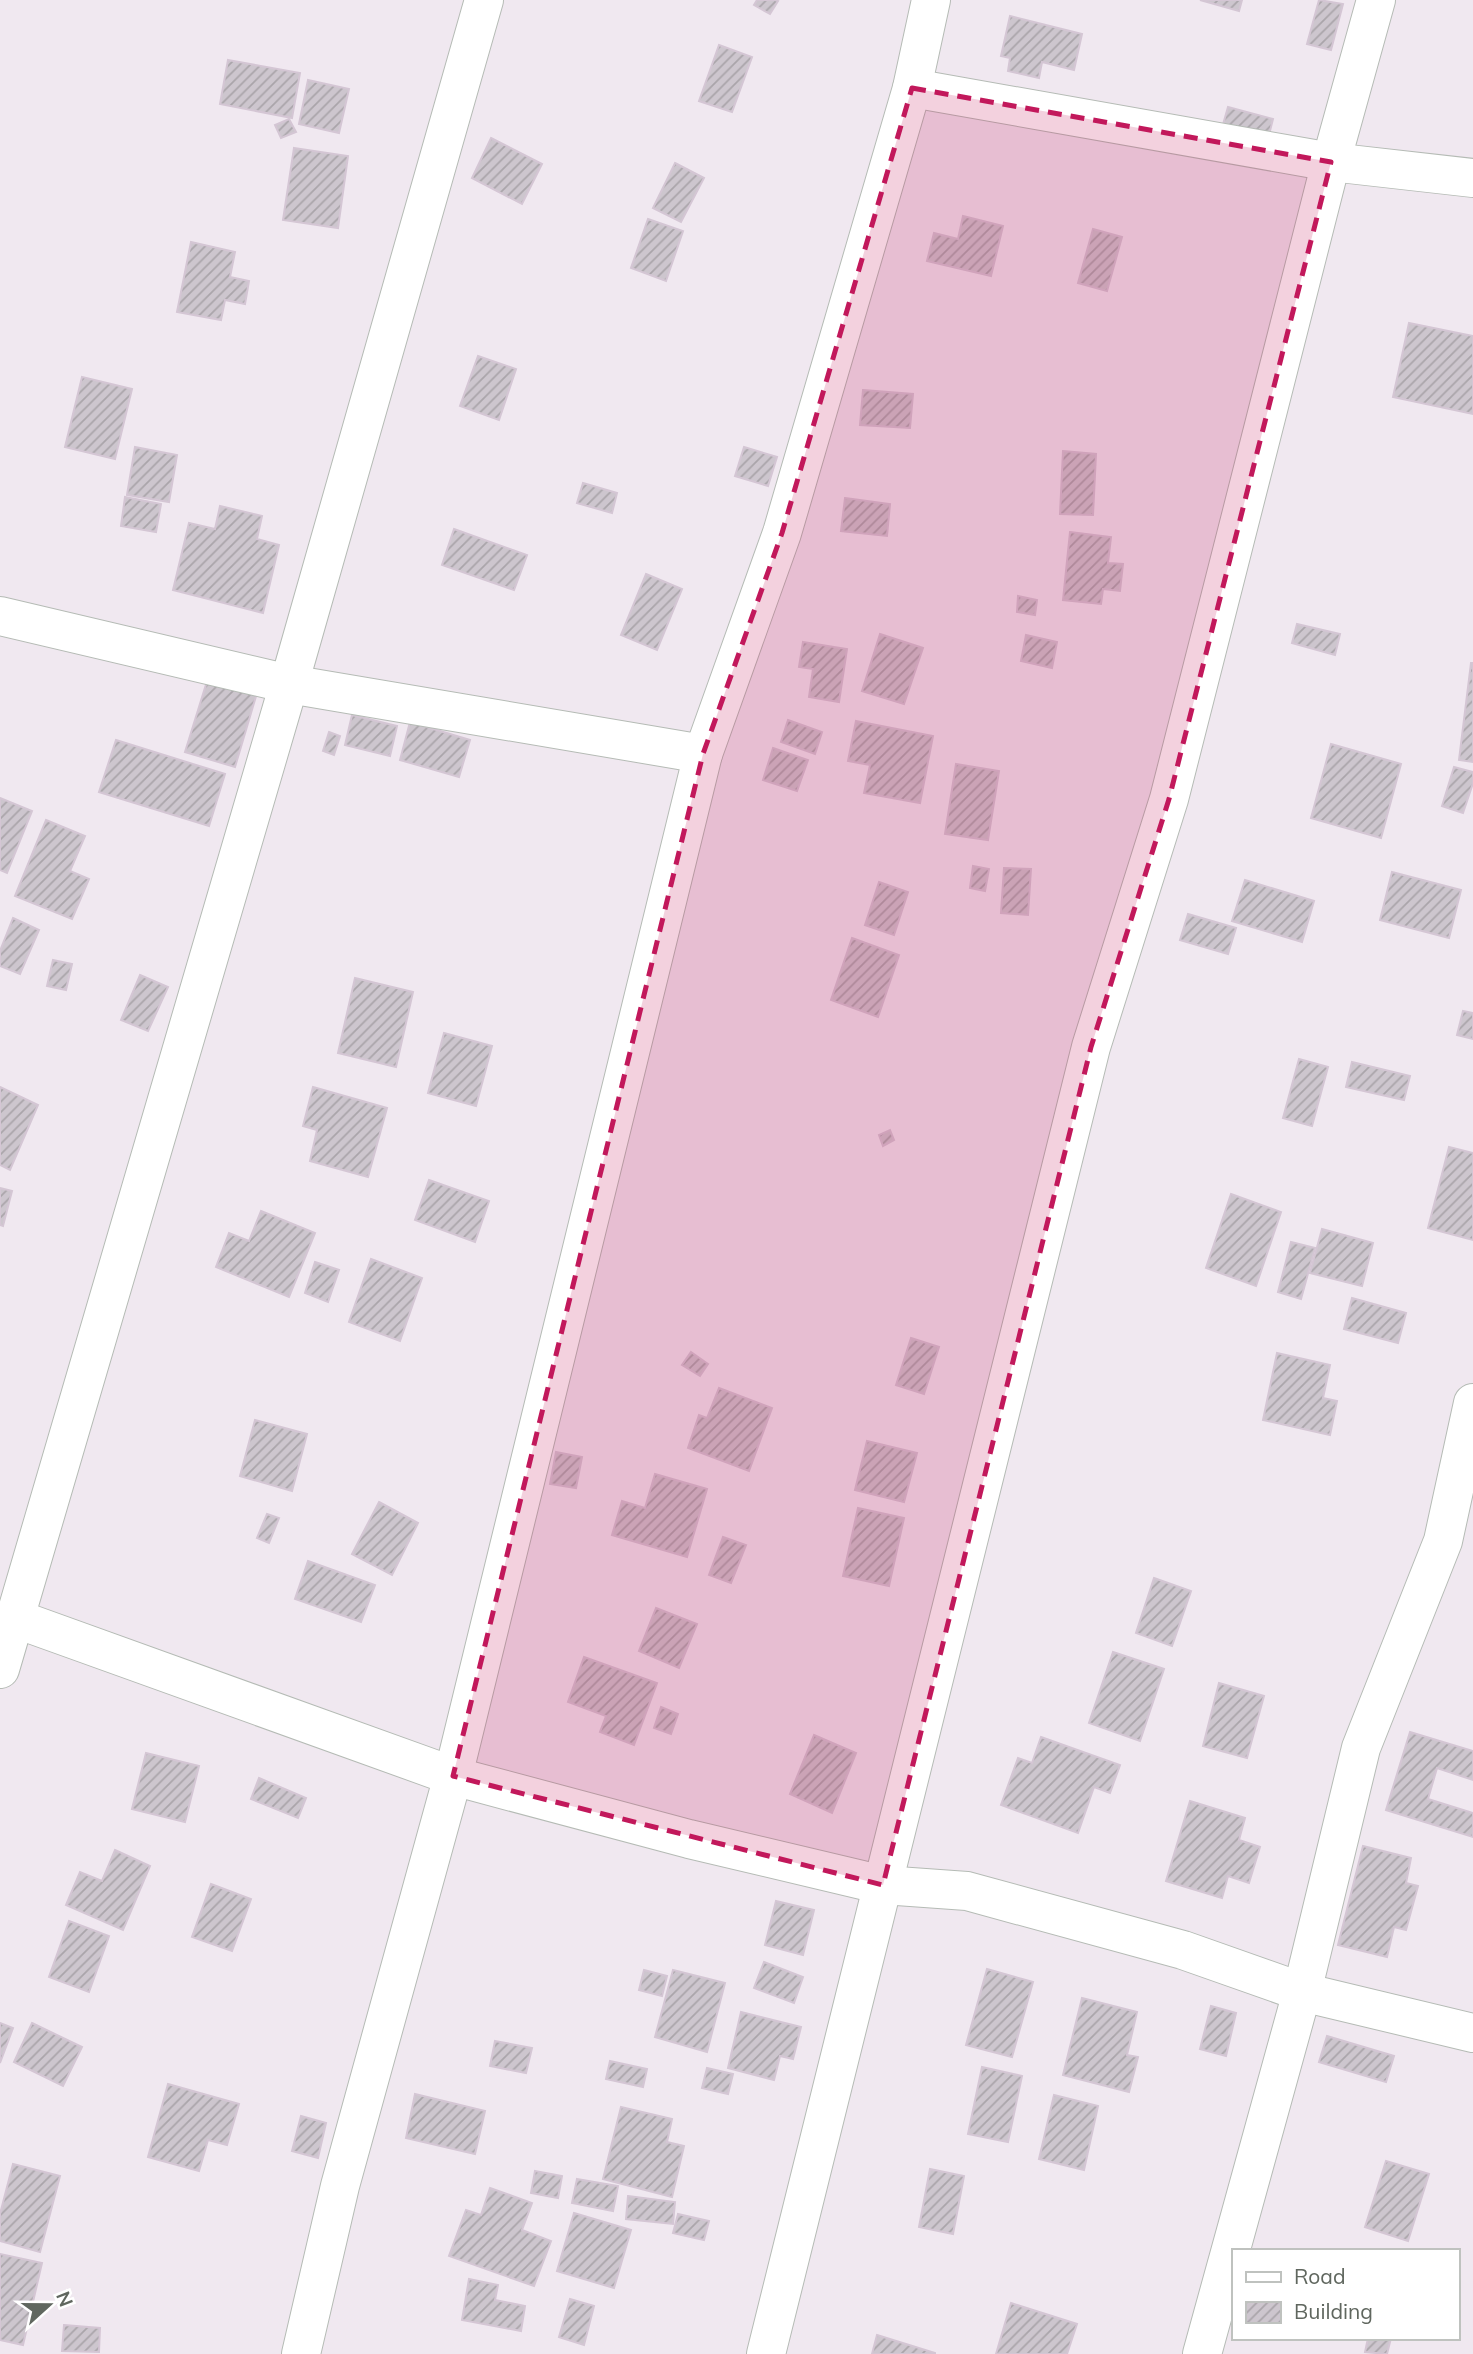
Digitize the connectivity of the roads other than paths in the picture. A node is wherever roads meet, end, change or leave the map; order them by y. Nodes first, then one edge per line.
1 (484, 0) edge
2 (931, 0) edge
3 (1376, 0) edge
4 (912, 88) junction
5 (1331, 162) junction
6 (1473, 178) edge
7 (0, 616) edge
8 (289, 684) junction
9 (704, 754) junction
10 (1473, 1403) edge
11 (14, 1618) junction
12 (0, 1670) edge
13 (453, 1776) junction
14 (883, 1885) junction
15 (1303, 1992) junction
16 (1473, 2033) edge
17 (301, 2354) edge
18 (766, 2354) edge
19 (1202, 2354) edge

1 - 8 street
2 - 4 street
3 - 5 street
4 - 5 street
4 - 9 street
5 - 6 street
5 - 14 street
7 - 8 street
8 - 9 street
8 - 11 street
9 - 13 street
10 - 15 street
11 - 12 street
11 - 13 street
13 - 14 street
13 - 17 street
14 - 15 street
14 - 18 street
15 - 16 street
15 - 19 street

